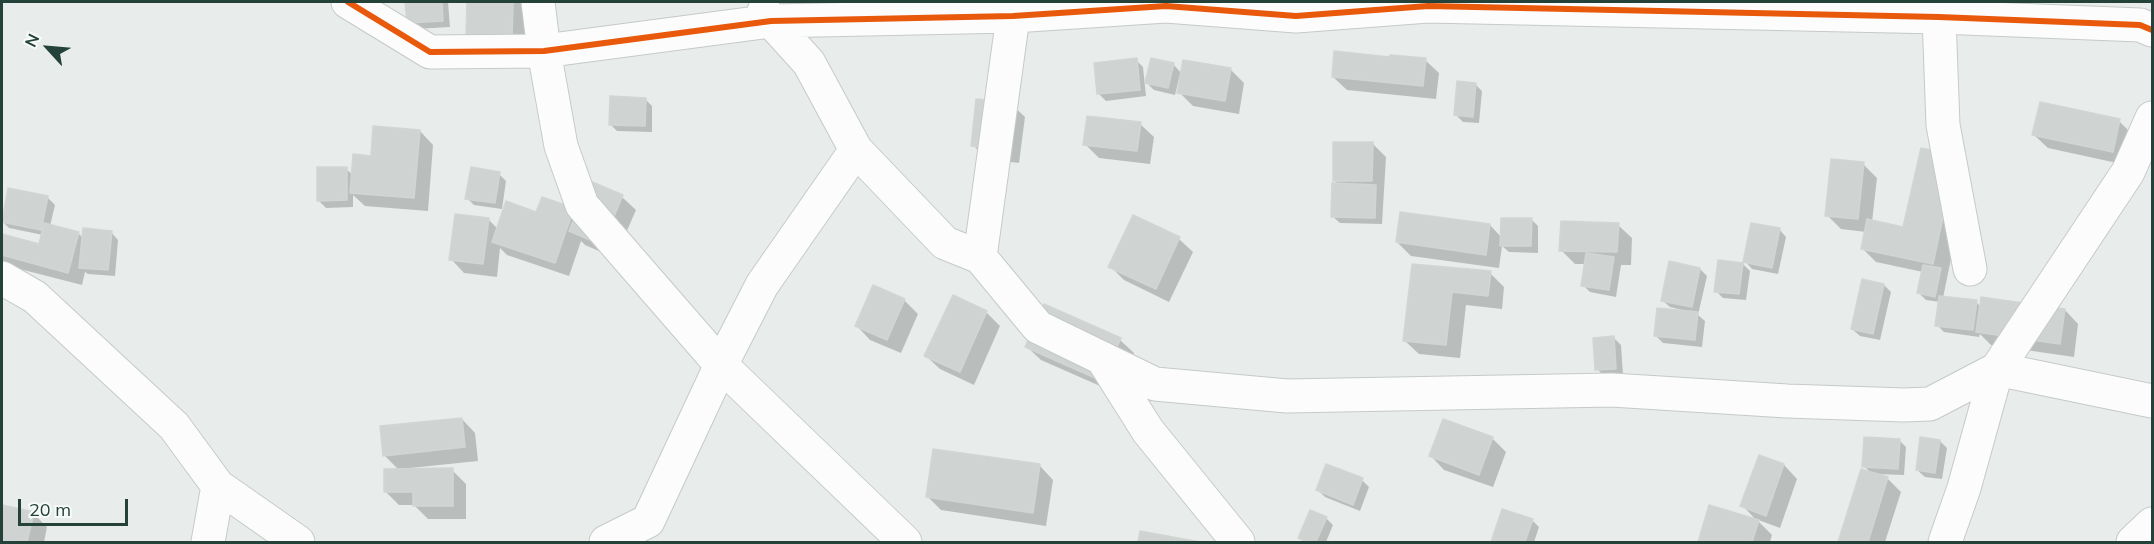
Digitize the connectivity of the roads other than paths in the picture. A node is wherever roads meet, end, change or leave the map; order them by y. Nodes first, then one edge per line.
1 (348, 2) edge
2 (538, 2) edge
3 (1428, 4) edge
4 (1014, 9) edge
5 (1941, 9) edge
6 (765, 11) edge
7 (2152, 30) edge
8 (543, 51) junction
9 (2152, 118) edge
10 (856, 150) junction
11 (980, 257) junction
12 (1970, 269) dead end
13 (2, 278) edge
14 (1102, 358) junction
15 (721, 365) junction
16 (1997, 369) junction
17 (2152, 401) edge
18 (218, 486) junction
19 (2152, 524) edge
20 (208, 543) edge
21 (298, 543) edge
22 (606, 543) edge
23 (905, 543) edge
24 (1238, 543) edge
25 (1945, 543) edge
26 (2133, 543) edge

1 - 8 street
2 - 8 street
3 - 4 street
3 - 5 street
4 - 6 street
4 - 11 street
5 - 7 street
5 - 12 street
6 - 8 street
6 - 10 street
8 - 15 street
9 - 16 street
10 - 11 street
10 - 15 street
11 - 14 street
13 - 18 street
14 - 16 street
14 - 24 street
15 - 22 street
15 - 23 street
16 - 17 street
16 - 25 street
18 - 20 street
18 - 21 street
19 - 26 street

